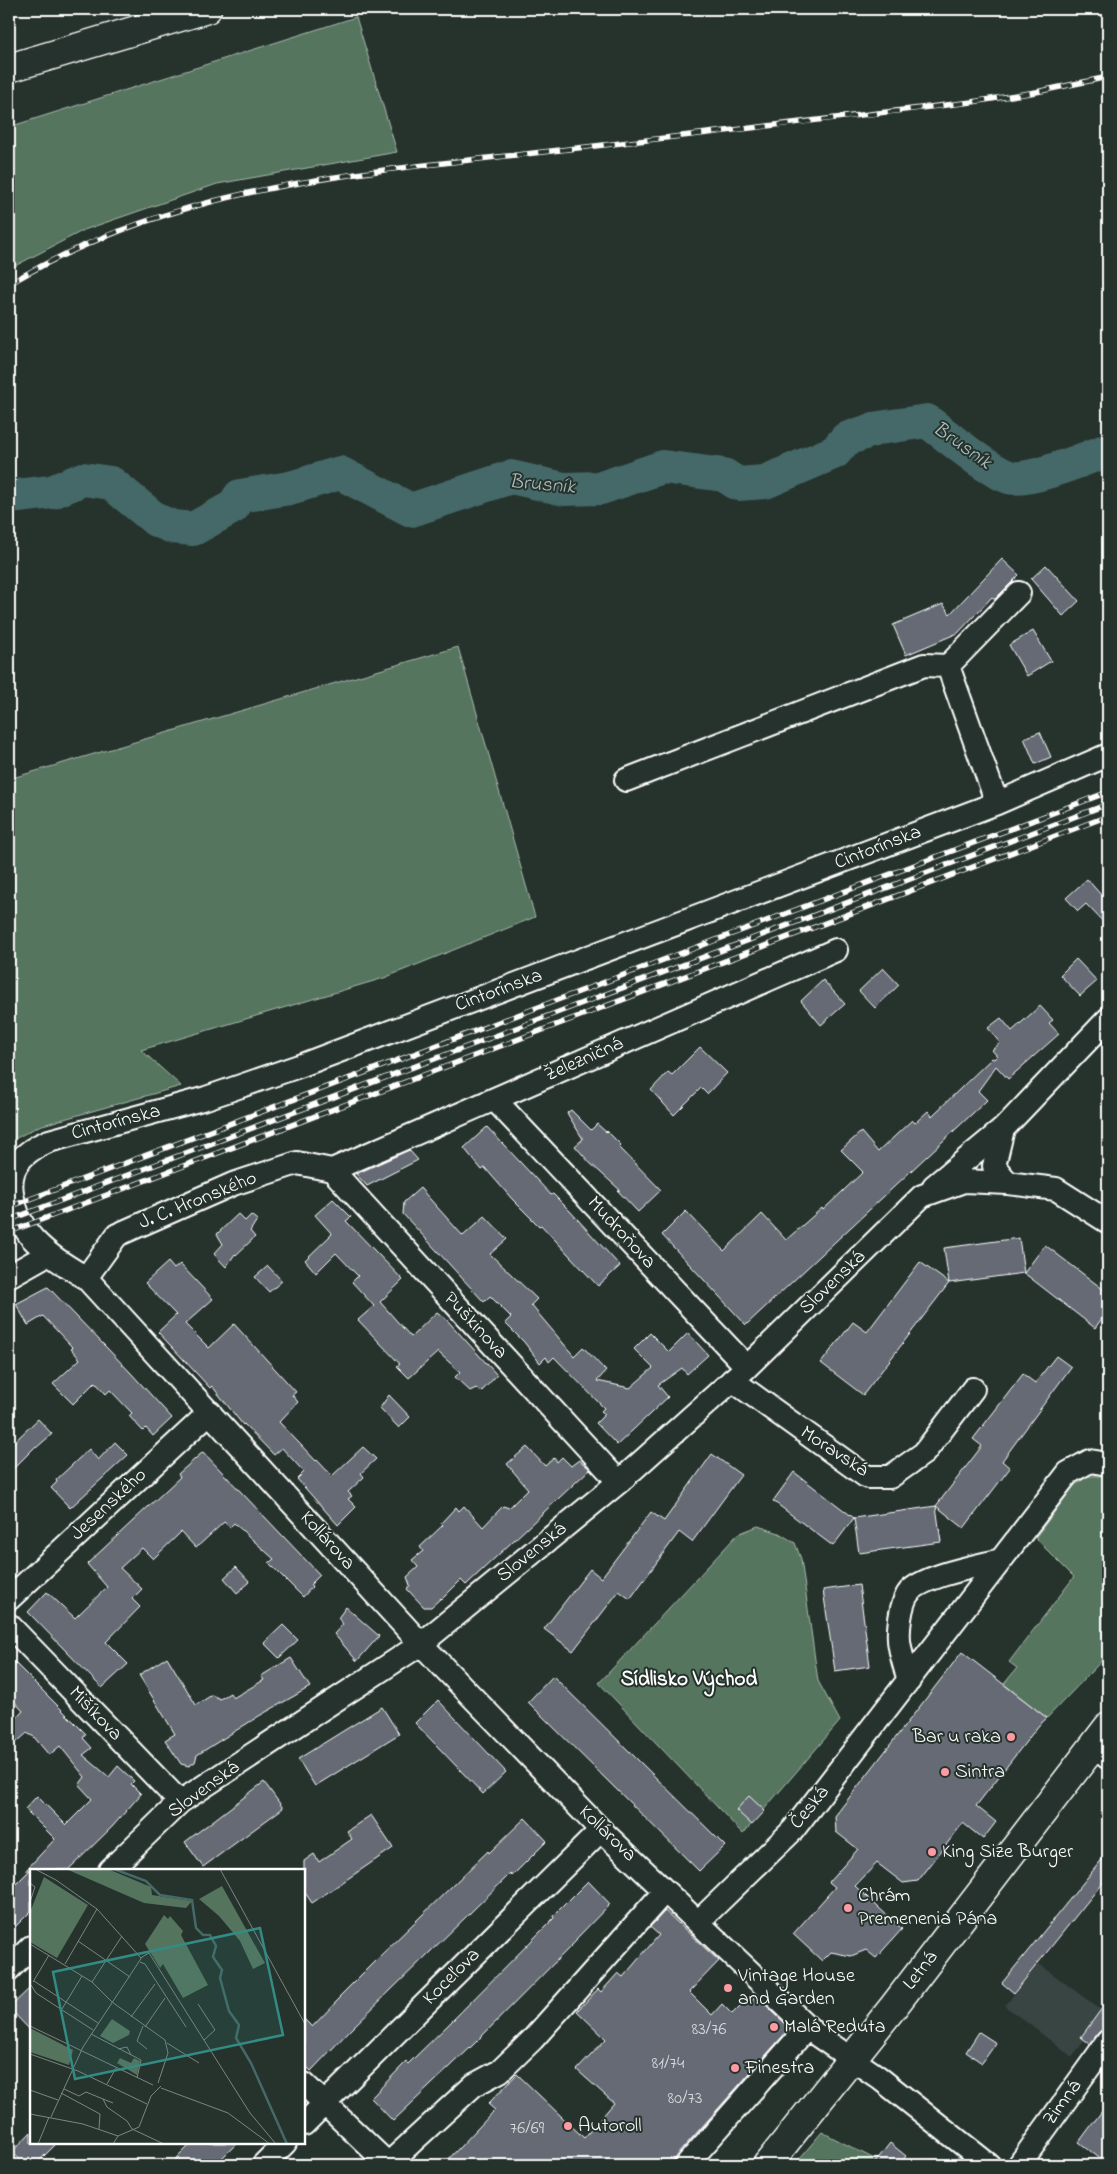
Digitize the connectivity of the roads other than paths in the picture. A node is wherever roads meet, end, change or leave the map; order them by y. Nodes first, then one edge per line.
1 (206, 9) edge
2 (9, 68) edge
3 (1020, 593) dead end
4 (948, 666) junction
5 (1108, 755) edge
6 (626, 780) dead end
7 (997, 803) junction
8 (836, 950) dead end
9 (1108, 1019) edge
10 (495, 1100) junction
11 (1003, 1129) junction
12 (332, 1170) junction
13 (10, 1181) edge
14 (1008, 1183) junction
15 (922, 1196) junction
16 (1108, 1222) edge
17 (48, 1254) junction
18 (9, 1276) edge
19 (86, 1278) junction
20 (739, 1374) junction
21 (973, 1389) dead end
22 (210, 1412) junction
23 (1108, 1464) edge
24 (619, 1482) junction
25 (1001, 1560) junction
26 (9, 1598) edge
27 (9, 1625) edge
28 (421, 1644) junction
29 (909, 1681) junction
30 (1103, 1744) edge
31 (180, 1802) junction
32 (601, 1830) junction
33 (111, 1869) edge
34 (665, 1891) junction
35 (698, 1922) junction
36 (30, 1948) edge
37 (9, 1969) edge
38 (808, 2027) junction
39 (1108, 2041) edge
40 (852, 2058) junction
41 (305, 2085) edge
42 (324, 2104) junction
43 (305, 2123) edge
44 (284, 2144) edge
45 (387, 2164) edge
46 (263, 2165) edge
47 (686, 2165) edge
48 (767, 2165) edge
49 (989, 2165) edge
50 (1019, 2165) edge

1 - 2 street
3 - 4 street
4 - 6 street
4 - 7 street
5 - 7 street, Cintorínska
7 - 13 street, Cintorínska
8 - 10 street, Železničná
9 - 11 street, Slovenská
10 - 12 street, Železničná
10 - 20 street, Mudroňova
11 - 14 street, Slovenská
11 - 15 street, Slovenská
12 - 19 street, J. C. Hronského
12 - 24 street, Puškinova
13 - 17 street, Kollárova
14 - 15 street, Slovenská
14 - 16 street, Slovenská
15 - 20 street, Slovenská
17 - 18 street
17 - 19 street, Kollárova
19 - 22 street, Kollárova
20 - 21 street, Moravská
20 - 24 street, Slovenská
22 - 26 street, Jesenského
22 - 28 street, Kollárova
23 - 25 street, Česká
24 - 28 street, Slovenská
25 - 29 street, Česká
25 - 29 street
27 - 31 street, Mišíkova
28 - 31 street, Slovenská
28 - 32 street, Kollárova
29 - 35 street, Česká
30 - 40 street, Letná
31 - 33 street, Slovenská
32 - 34 street, Kollárova
32 - 42 street, Koceľova
34 - 35 street, Kollárova
34 - 45 street
35 - 38 street, Kollárova
36 - 37 street
38 - 40 street, Kollárova
38 - 47 street
39 - 50 street, Zimná
40 - 48 street, Letná
40 - 49 street, Kollárova
41 - 42 street
42 - 43 street, Koceľova
42 - 45 street
44 - 46 street

